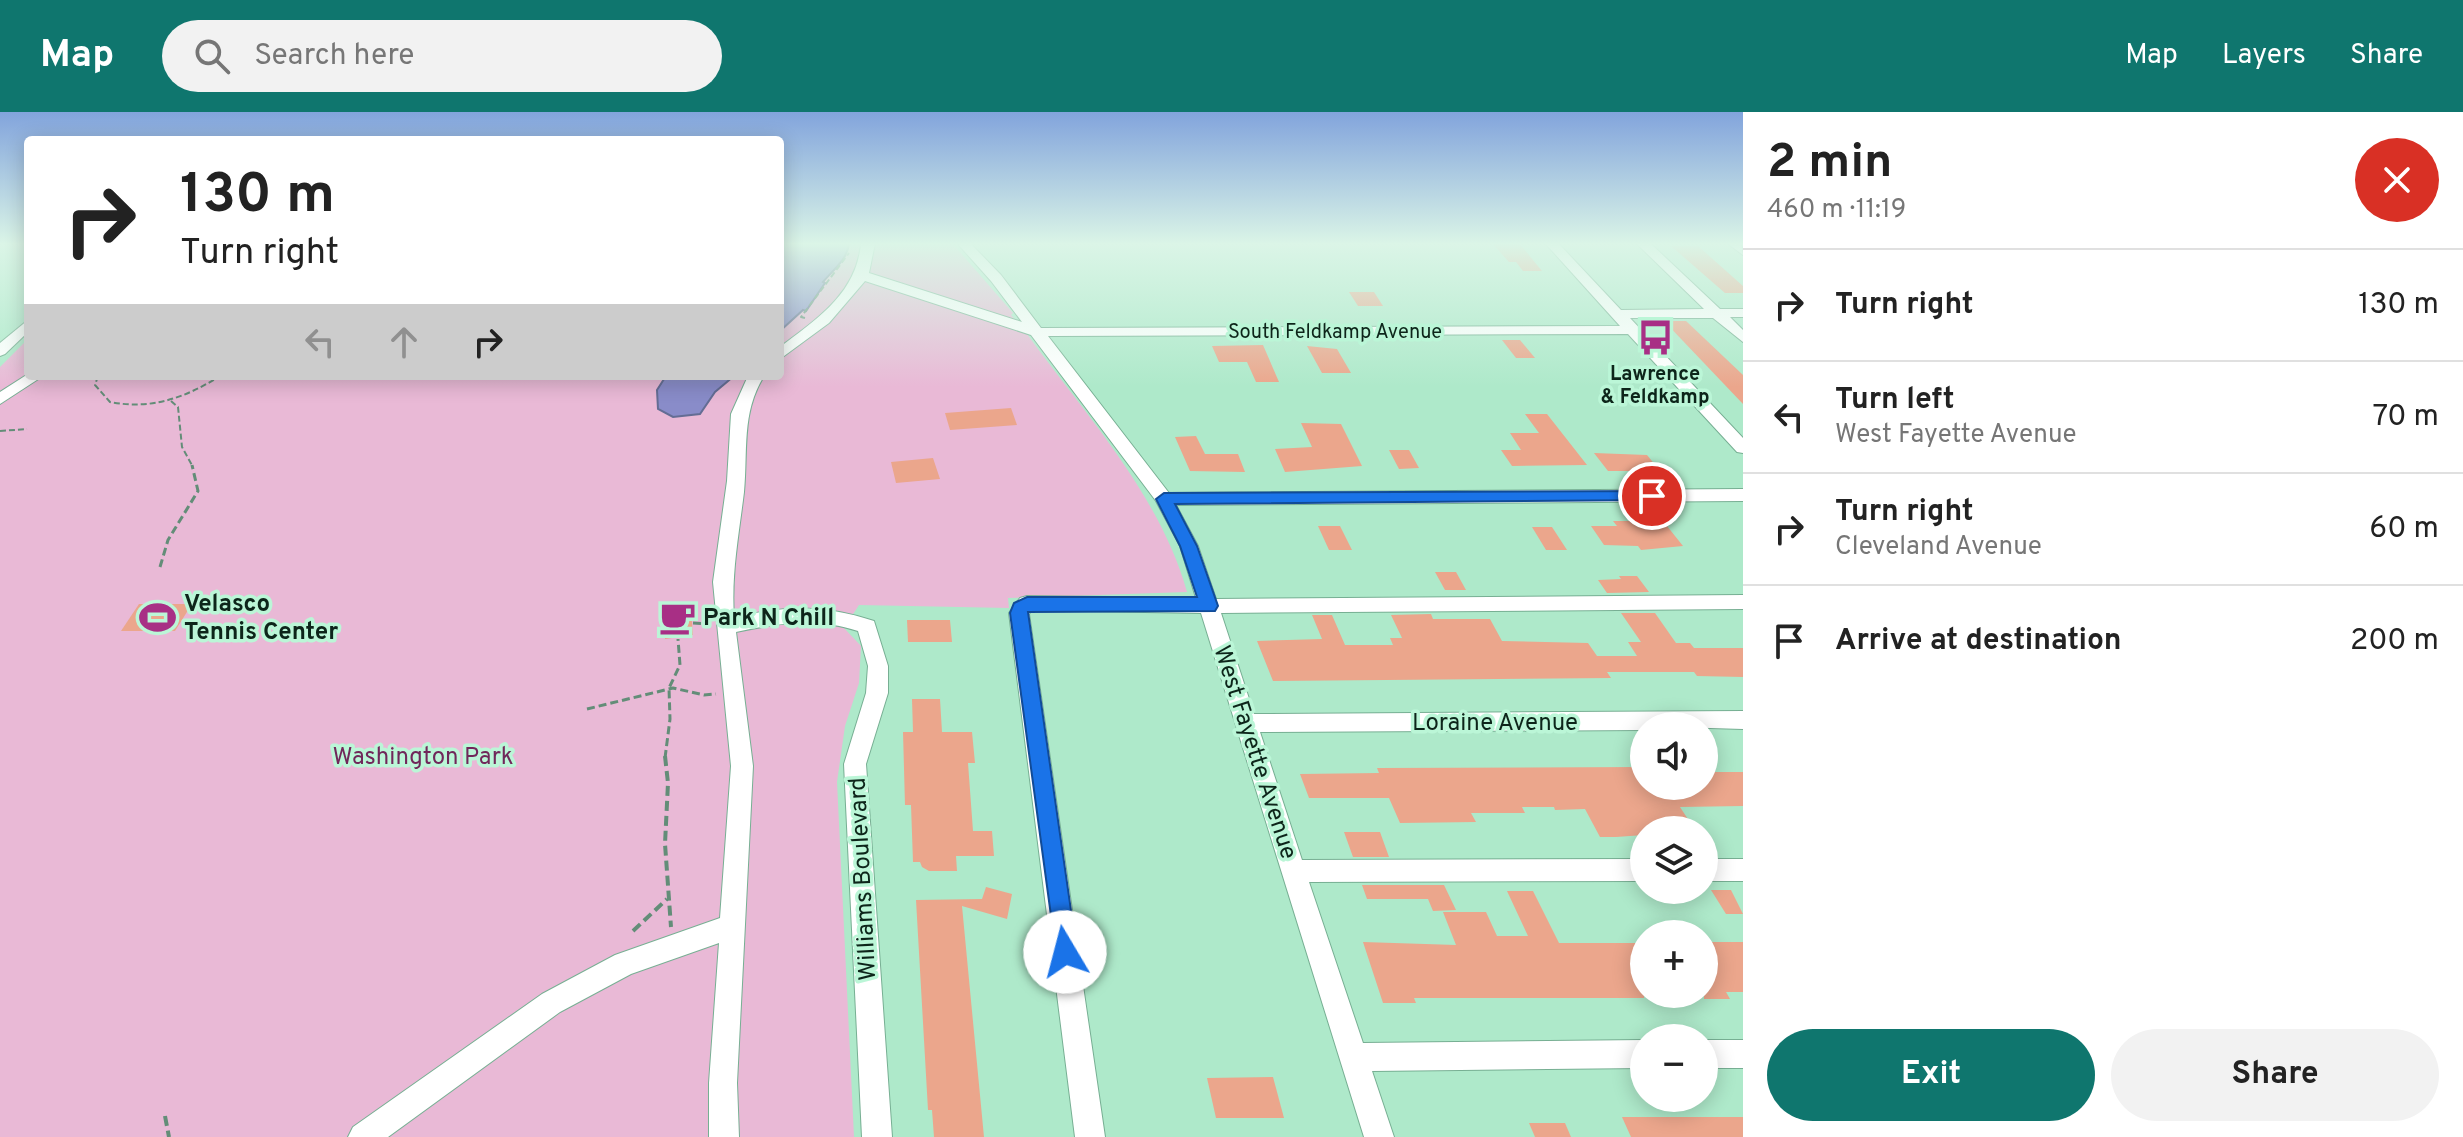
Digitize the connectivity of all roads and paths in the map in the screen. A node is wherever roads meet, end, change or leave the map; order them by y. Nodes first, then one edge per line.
1 (821, 291) edge
2 (848, 291) edge
3 (910, 291) edge
4 (1006, 291) edge
5 (1596, 291) edge
6 (1693, 291) edge
7 (1716, 313) junction
8 (1743, 313) edge
9 (1618, 314) junction
10 (813, 320) dead end
11 (24, 324) edge
12 (24, 327) edge
13 (0, 328) edge
14 (1633, 330) junction
15 (1038, 332) junction
16 (1743, 338) edge
17 (0, 351) edge
18 (784, 351) edge
19 (29, 380) edge
20 (97, 380) edge
21 (212, 380) edge
22 (753, 380) edge
23 (0, 399) edge
24 (171, 401) junction
25 (27, 429) dead end
26 (0, 431) edge
27 (1743, 448) edge
28 (1743, 495) edge
29 (1164, 499) junction
30 (160, 567) dead end
31 (1743, 602) edge
32 (1209, 606) junction
33 (693, 623) dead end
34 (721, 625) junction
35 (678, 639) dead end
36 (669, 688) junction
37 (724, 693) dead end
38 (587, 709) dead end
39 (1743, 720) edge
40 (1247, 723) junction
41 (1630, 870) edge
42 (1718, 870) edge
43 (1743, 870) edge
44 (1294, 871) junction
45 (667, 899) junction
46 (734, 925) junction
47 (633, 931) dead end
48 (677, 946) junction
49 (1630, 1054) edge
50 (1718, 1054) edge
51 (1743, 1054) edge
52 (1354, 1057) junction
53 (165, 1116) dead end
54 (169, 1137) edge
55 (363, 1137) edge
56 (724, 1137) edge
57 (877, 1137) edge
58 (1090, 1137) edge
59 (1379, 1137) edge

1 - 10 path
2 - 18 street
3 - 15 street, South Feldkamp Avenue
4 - 15 street, West Fayette Avenue
5 - 9 street
6 - 7 street
7 - 8 street
7 - 9 street
7 - 16 street
9 - 14 street
11 - 13 street
12 - 17 street
14 - 15 street, South Feldkamp Avenue
14 - 27 street
15 - 29 street, West Fayette Avenue
19 - 23 street
20 - 24 path
21 - 24 path
22 - 34 street
24 - 30 path
25 - 26 path
28 - 29 street
29 - 32 street, West Fayette Avenue
31 - 32 street
32 - 40 street, West Fayette Avenue
32 - 58 street
33 - 34 path
34 - 46 street
34 - 57 street, Williams Boulevard
35 - 36 path
36 - 37 path
36 - 38 path
36 - 45 path
39 - 40 street, Loraine Avenue
40 - 44 street, West Fayette Avenue
41 - 44 street
42 - 43 street
44 - 52 street, West Fayette Avenue
45 - 47 path
45 - 48 path
46 - 48 street
46 - 56 street
48 - 55 street
49 - 52 street
50 - 51 street
52 - 59 street, West Fayette Avenue
53 - 54 path

